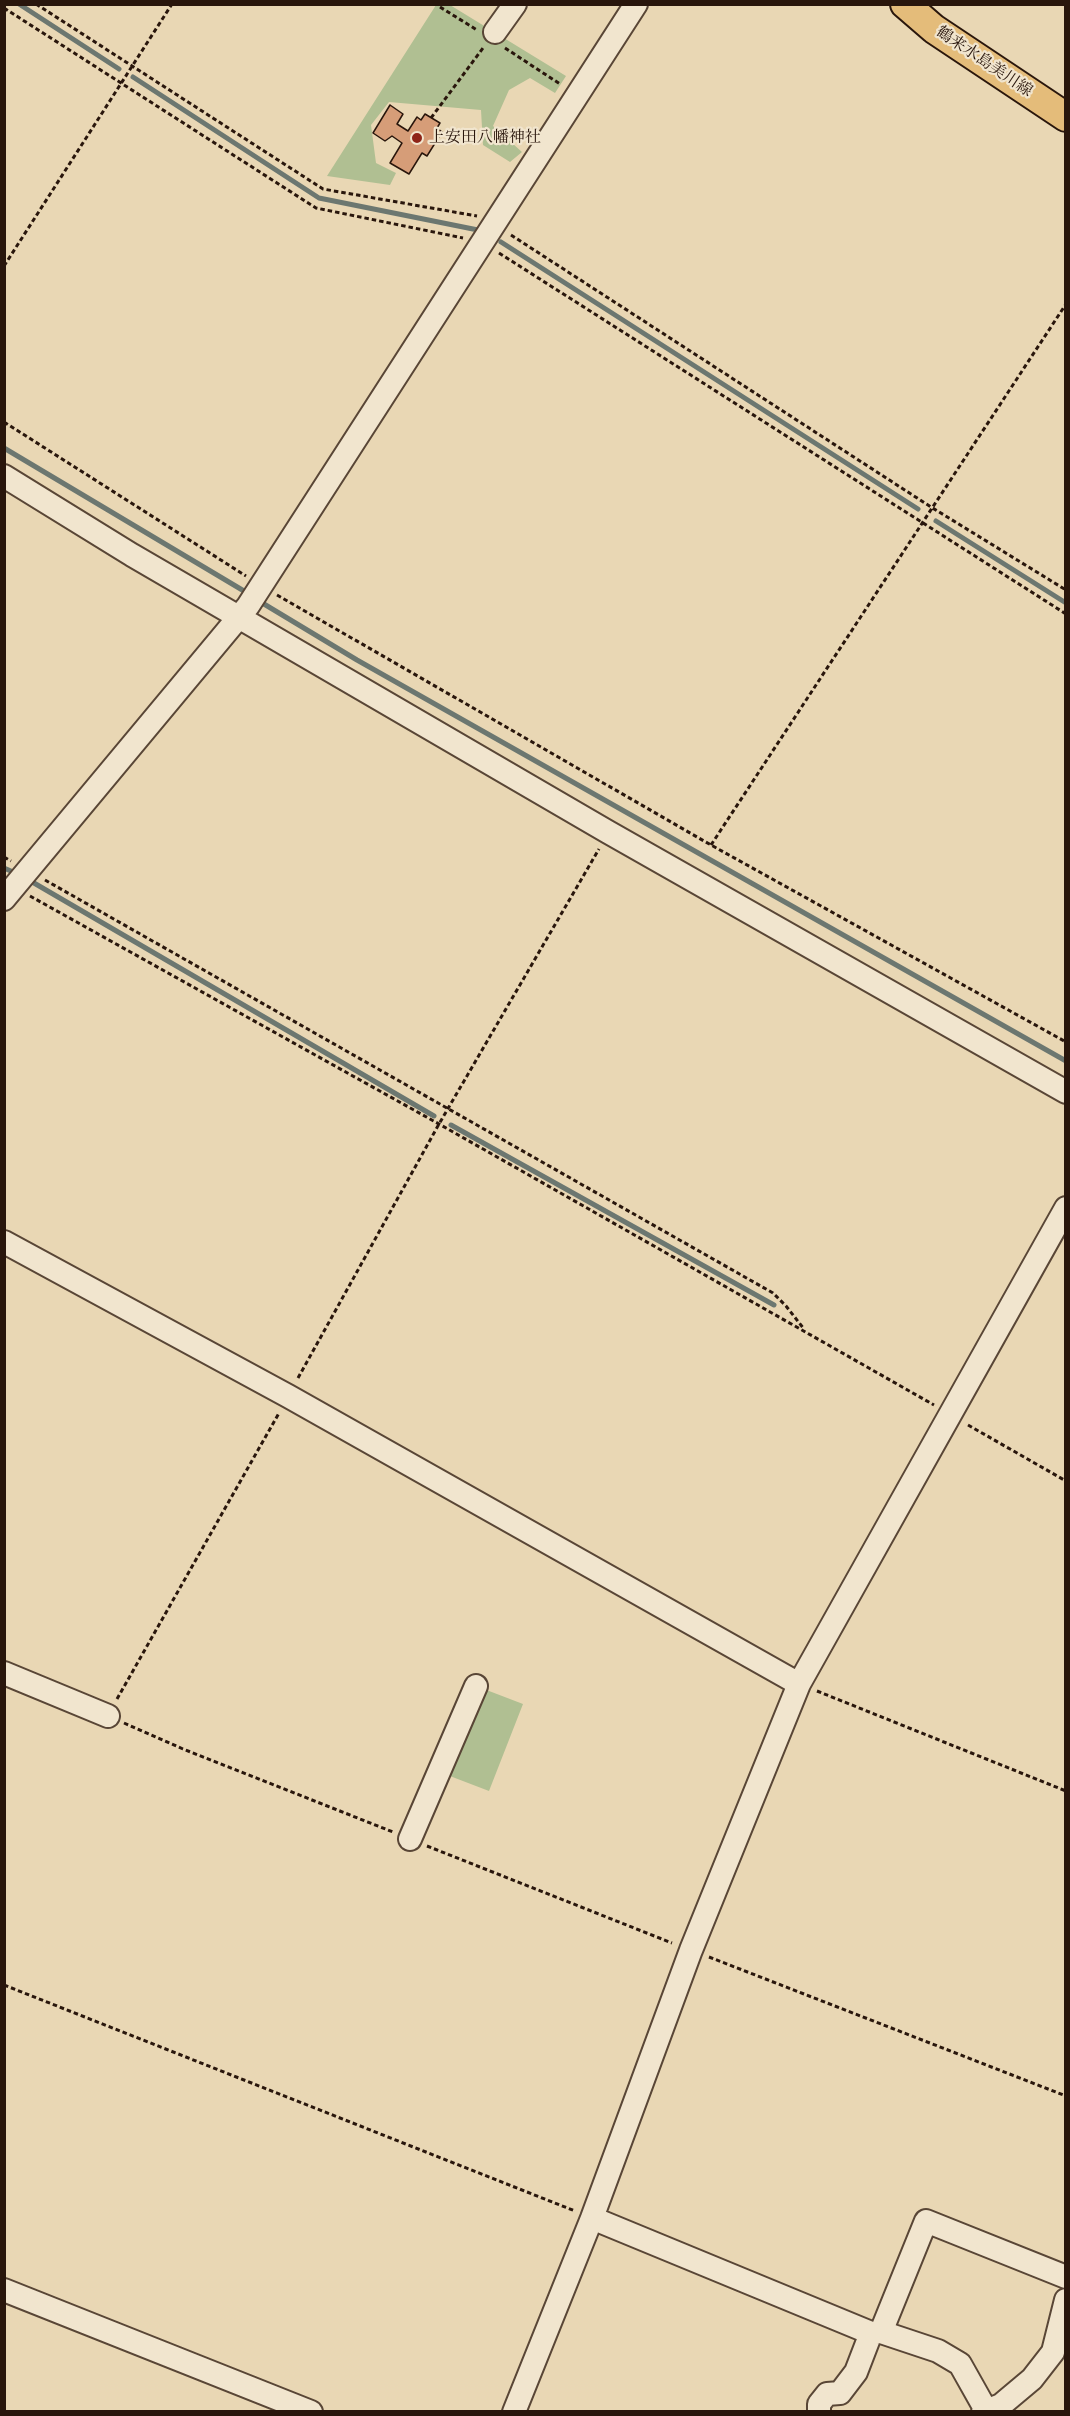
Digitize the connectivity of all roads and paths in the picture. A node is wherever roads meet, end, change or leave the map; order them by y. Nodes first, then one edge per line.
1 (36, 4) edge
2 (172, 4) edge
3 (514, 4) edge
4 (636, 4) edge
5 (905, 4) edge
6 (440, 7) dead end
7 (4, 8) edge
8 (492, 35) junction
9 (132, 66) junction
10 (122, 83) junction
11 (578, 96) junction
12 (1065, 117) edge
13 (431, 118) dead end
14 (490, 234) junction
15 (4, 266) edge
16 (1065, 304) edge
17 (4, 422) edge
18 (4, 476) edge
19 (932, 507) junction
20 (921, 524) junction
21 (1065, 590) edge
22 (251, 601) junction
23 (1065, 614) edge
24 (608, 832) junction
25 (711, 845) junction
26 (4, 857) edge
27 (16, 886) edge
28 (1065, 1042) edge
29 (1065, 1092) edge
30 (447, 1110) junction
31 (439, 1124) junction
32 (1065, 1208) edge
33 (4, 1242) edge
34 (805, 1331) junction
35 (288, 1396) junction
36 (949, 1414) junction
37 (1065, 1481) edge
38 (4, 1673) edge
39 (799, 1684) junction
40 (476, 1686) dead end
41 (108, 1716) junction
42 (1065, 1791) edge
43 (410, 1839) junction
44 (691, 1950) junction
45 (4, 1985) edge
46 (1065, 2096) edge
47 (592, 2218) junction
48 (1065, 2277) edge
49 (4, 2290) edge
50 (1065, 2300) edge
51 (876, 2332) junction
52 (985, 2411) edge
53 (311, 2412) edge
54 (514, 2412) edge
55 (819, 2412) edge

1 - 9 path
2 - 9 path
3 - 8 street
4 - 11 street
5 - 12 main road, 鶴来水島美川線
6 - 8 path
7 - 10 path
8 - 11 path
8 - 13 path
9 - 10 path
9 - 14 path
10 - 14 path
10 - 15 path
11 - 14 street
14 - 19 path
14 - 20 path
14 - 22 street
16 - 19 path
17 - 22 path
18 - 22 street
19 - 20 path
19 - 21 path
20 - 23 path
20 - 25 path
22 - 24 street
22 - 25 path
22 - 27 street
24 - 29 street
24 - 30 path
25 - 28 path
26 - 27 path
27 - 30 path
27 - 31 path
30 - 31 path
30 - 34 path
31 - 34 path
31 - 35 path
32 - 36 street
33 - 35 street
34 - 36 path
35 - 39 street
35 - 41 path
36 - 37 path
36 - 39 street
38 - 41 street
39 - 42 path
39 - 44 street
40 - 43 street
41 - 43 path
43 - 44 path
44 - 46 path
44 - 47 street
45 - 47 path
47 - 51 street
47 - 54 street
48 - 51 street
49 - 53 street
50 - 52 street
51 - 52 street
51 - 55 street

